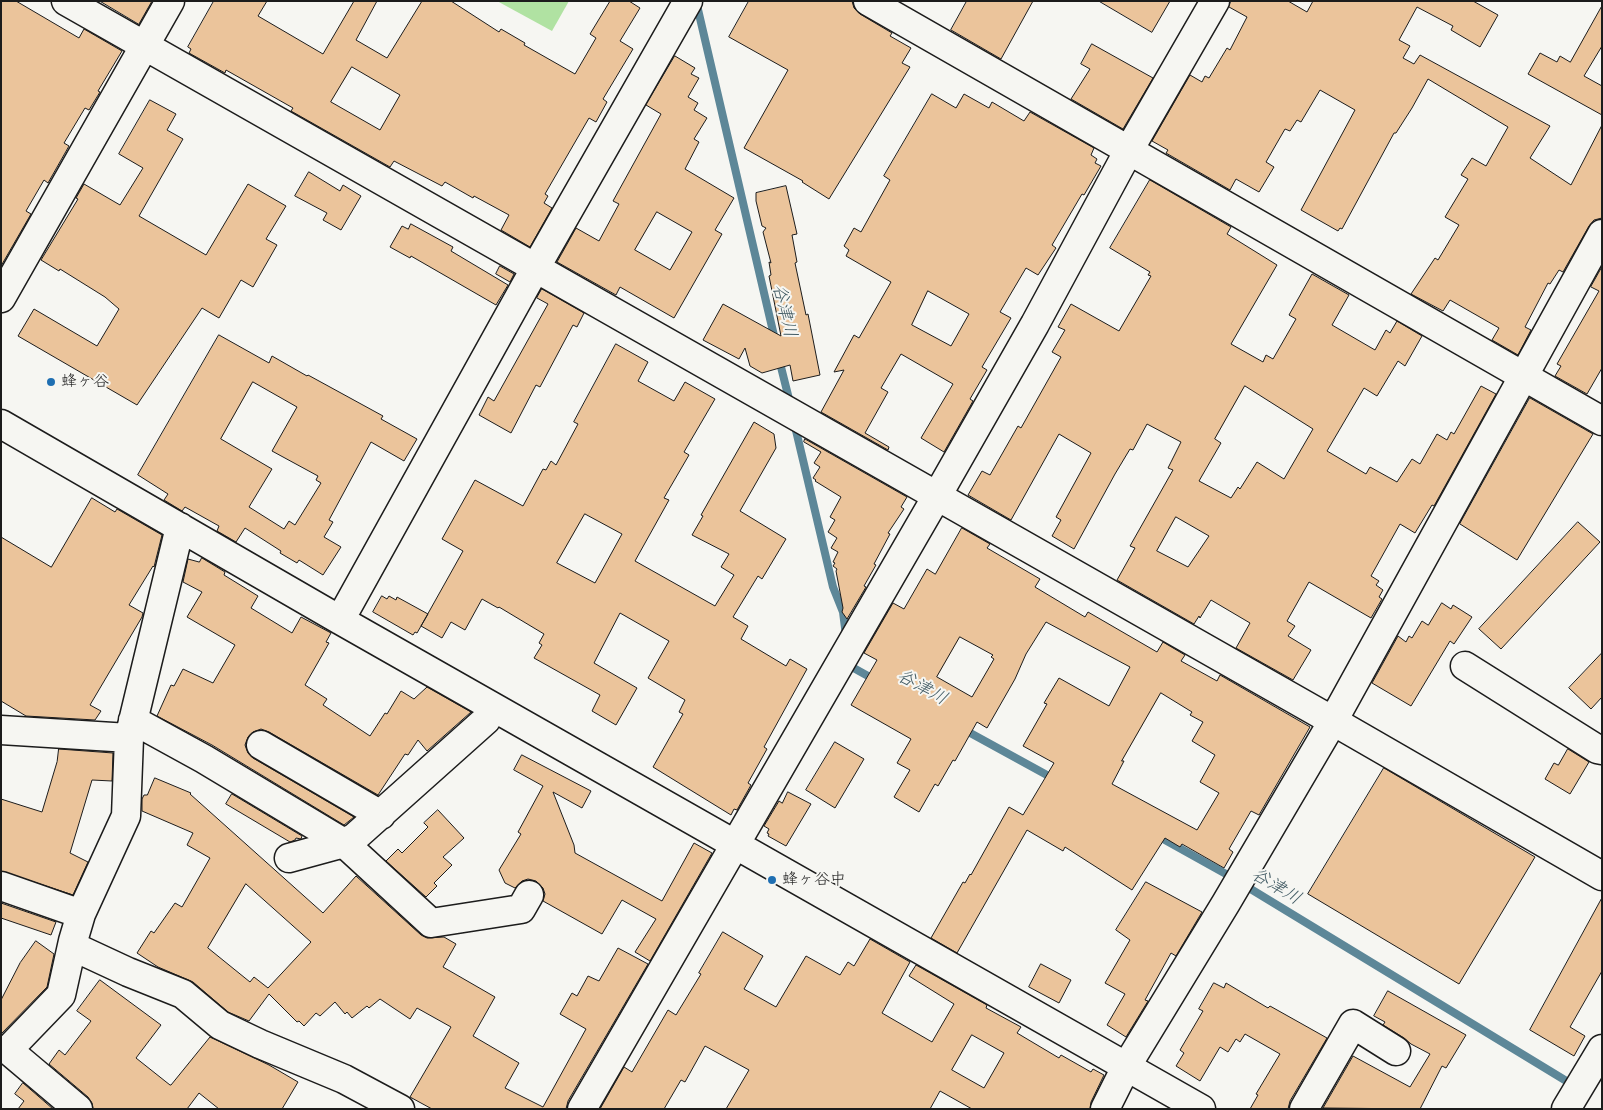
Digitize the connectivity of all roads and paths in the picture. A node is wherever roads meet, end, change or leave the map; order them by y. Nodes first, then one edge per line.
1 (66, 1) edge
2 (170, 1) edge
3 (688, 1) edge
4 (868, 1) edge
5 (1215, 1) edge
6 (144, 47) junction
7 (1129, 150) junction
8 (1602, 234) edge
9 (536, 267) junction
10 (1, 298) edge
11 (1524, 376) junction
12 (1602, 421) edge
13 (1, 424) edge
14 (937, 496) junction
15 (180, 527) junction
16 (340, 620) junction
17 (1465, 666) dead end
18 (493, 707) junction
19 (1333, 721) junction
20 (131, 729) junction
21 (1, 730) edge
22 (261, 745) dead end
23 (1602, 750) edge
24 (380, 815) junction
25 (344, 843) junction
26 (735, 844) junction
27 (289, 858) dead end
28 (1602, 876) edge
29 (1, 886) edge
30 (529, 895) dead end
31 (81, 914) junction
32 (72, 946) junction
33 (1396, 1051) dead end
34 (5, 1054) edge
35 (1596, 1058) edge
36 (1126, 1067) junction
37 (1602, 1092) edge
38 (78, 1109) edge
39 (400, 1109) edge
40 (582, 1109) edge
41 (1105, 1109) edge
42 (1201, 1109) edge
43 (1304, 1109) edge
44 (1566, 1109) edge

1 - 6 street
2 - 6 street
3 - 9 street
4 - 7 street
5 - 7 street
6 - 9 street
6 - 10 street
7 - 11 street
7 - 14 street
8 - 11 street
9 - 14 street
9 - 16 street
11 - 12 street
11 - 19 street
13 - 15 street
14 - 19 street
14 - 26 street
15 - 16 street
15 - 20 street
16 - 18 street
17 - 23 street
18 - 24 street
18 - 26 street
19 - 28 street
19 - 36 street
20 - 21 street
20 - 25 street
20 - 31 street
22 - 24 street
24 - 25 street
25 - 27 street
25 - 30 street
26 - 36 street
26 - 40 street
29 - 31 street
31 - 32 street
32 - 34 street
32 - 39 street
33 - 43 street
34 - 38 street
35 - 37 street
35 - 44 street
36 - 41 street
36 - 42 street

